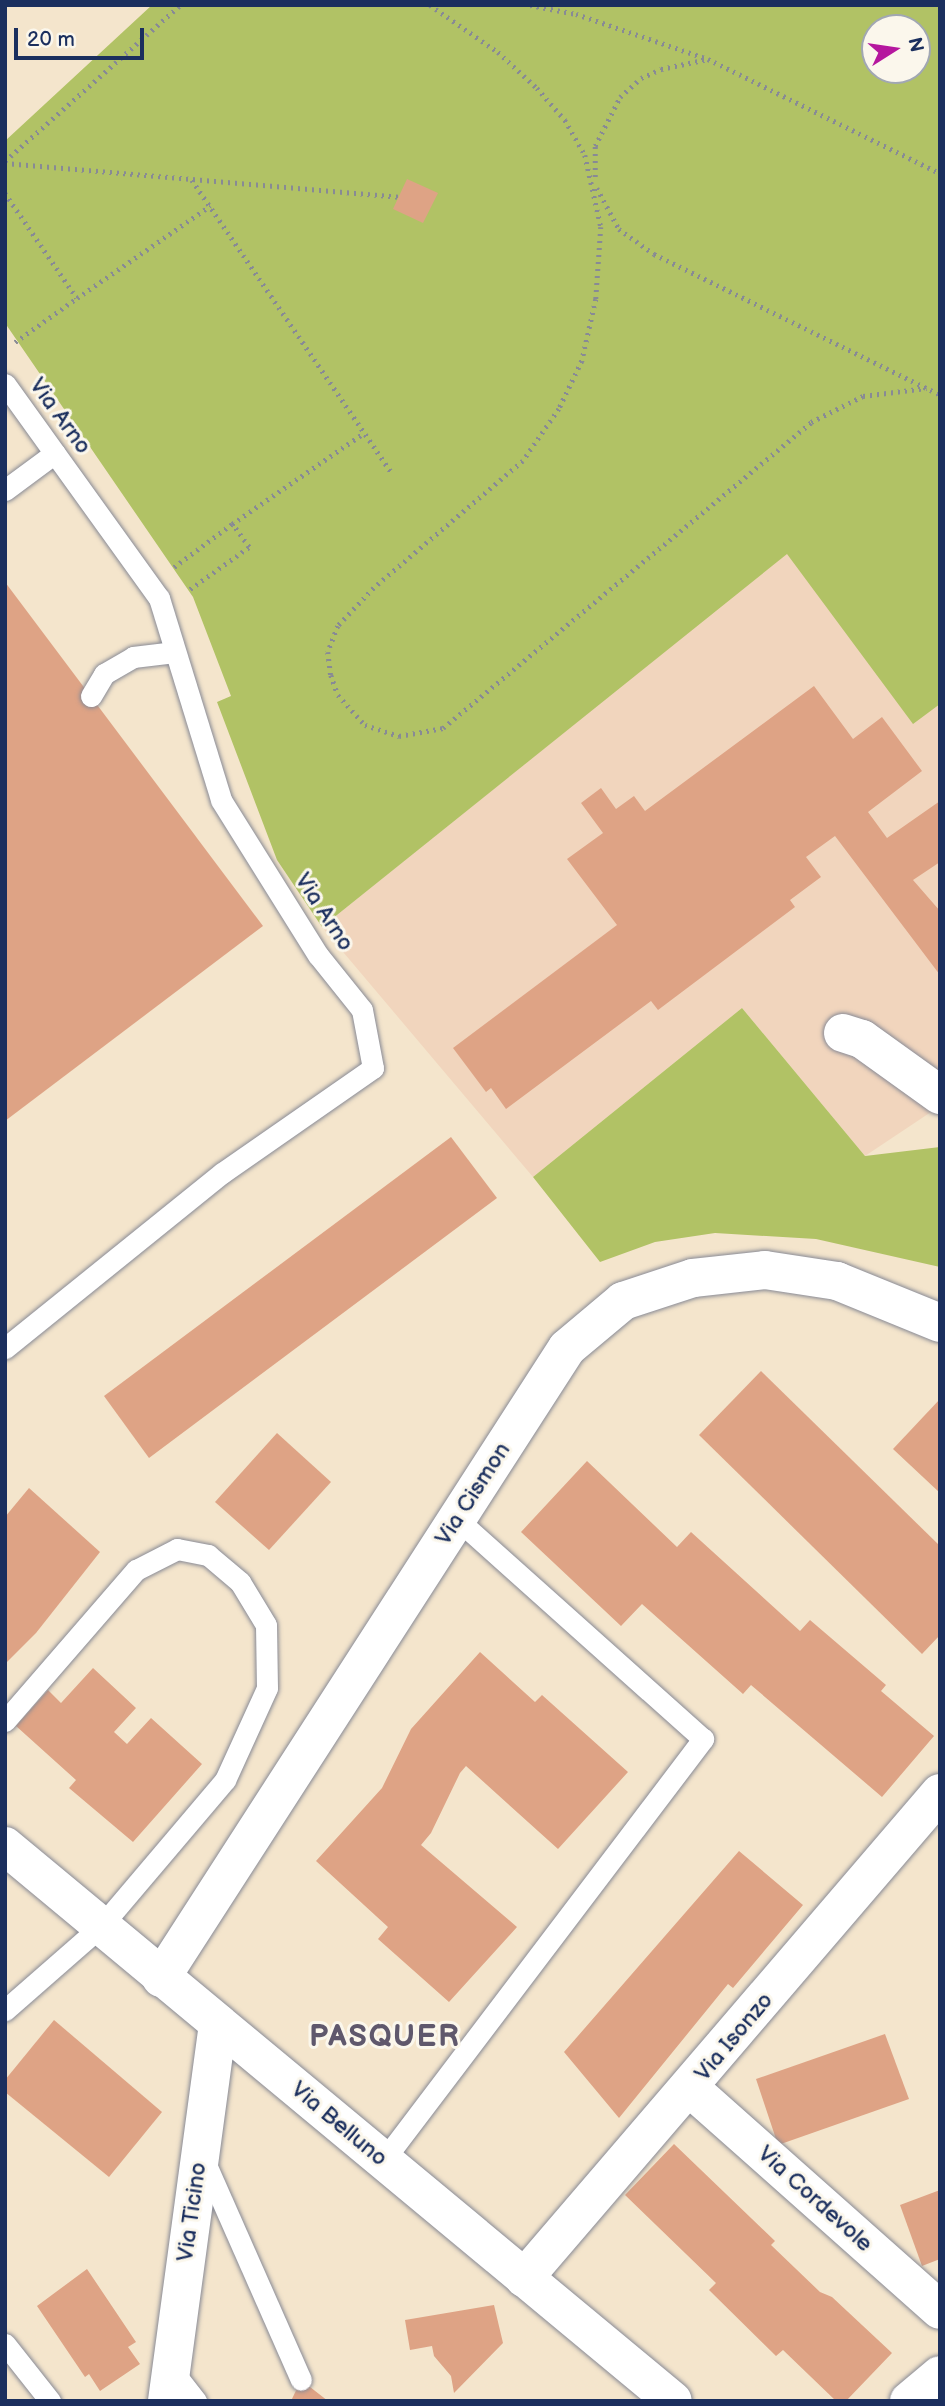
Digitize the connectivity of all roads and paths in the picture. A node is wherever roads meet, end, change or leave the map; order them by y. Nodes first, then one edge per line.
1 (180, 5) edge
2 (430, 5) edge
3 (530, 5) edge
4 (708, 59) junction
5 (5, 162) edge
6 (940, 173) edge
7 (191, 179) junction
8 (595, 183) junction
9 (5, 193) edge
10 (399, 197) dead end
11 (210, 206) junction
12 (77, 298) junction
13 (15, 342) dead end
14 (5, 384) edge
15 (927, 388) junction
16 (940, 395) edge
17 (364, 433) junction
18 (55, 453) junction
19 (391, 472) dead end
20 (5, 490) edge
21 (232, 524) junction
22 (170, 570) dead end
23 (184, 592) dead end
24 (175, 652) junction
25 (91, 696) dead end
26 (843, 1033) dead end
27 (940, 1095) edge
28 (940, 1323) edge
29 (5, 1348) edge
30 (457, 1519) junction
31 (5, 1721) edge
32 (940, 1793) edge
33 (5, 1846) edge
34 (101, 1926) junction
35 (161, 1978) junction
36 (5, 2010) edge
37 (218, 2023) junction
38 (690, 2088) junction
39 (201, 2151) junction
40 (383, 2161) junction
41 (524, 2278) junction
42 (940, 2310) edge
43 (5, 2344) edge
44 (940, 2375) edge
45 (301, 2380) dead end
46 (169, 2385) edge
47 (50, 2401) edge
48 (196, 2401) edge
49 (673, 2401) edge
50 (909, 2401) edge

1 - 5 path
2 - 8 path
3 - 4 path
4 - 6 path
4 - 8 path
5 - 7 path
7 - 10 path
7 - 11 path
8 - 15 path
8 - 15 path
9 - 12 path
11 - 12 path
11 - 17 path
12 - 13 path
14 - 18 lane, Via Arno
15 - 16 path
17 - 19 path
17 - 21 path
18 - 20 lane
18 - 24 lane, Via Arno
21 - 22 path
21 - 23 path
24 - 25 lane
24 - 29 lane, Via Arno
26 - 27 street
28 - 30 street, Via Cismon
30 - 35 street, Via Cismon
30 - 40 lane
31 - 34 lane
32 - 38 street, Via Isonzo
33 - 34 street, Via Belluno
34 - 35 street, Via Belluno
34 - 36 lane
35 - 37 street, Via Belluno
37 - 39 street, Via Ticino
37 - 40 street, Via Belluno
38 - 41 street, Via Isonzo
38 - 42 street, Via Cordevole
39 - 45 lane
39 - 46 street, Via Ticino
40 - 41 street, Via Belluno
41 - 49 street, Via Belluno
43 - 47 lane
44 - 50 street
46 - 48 lane

